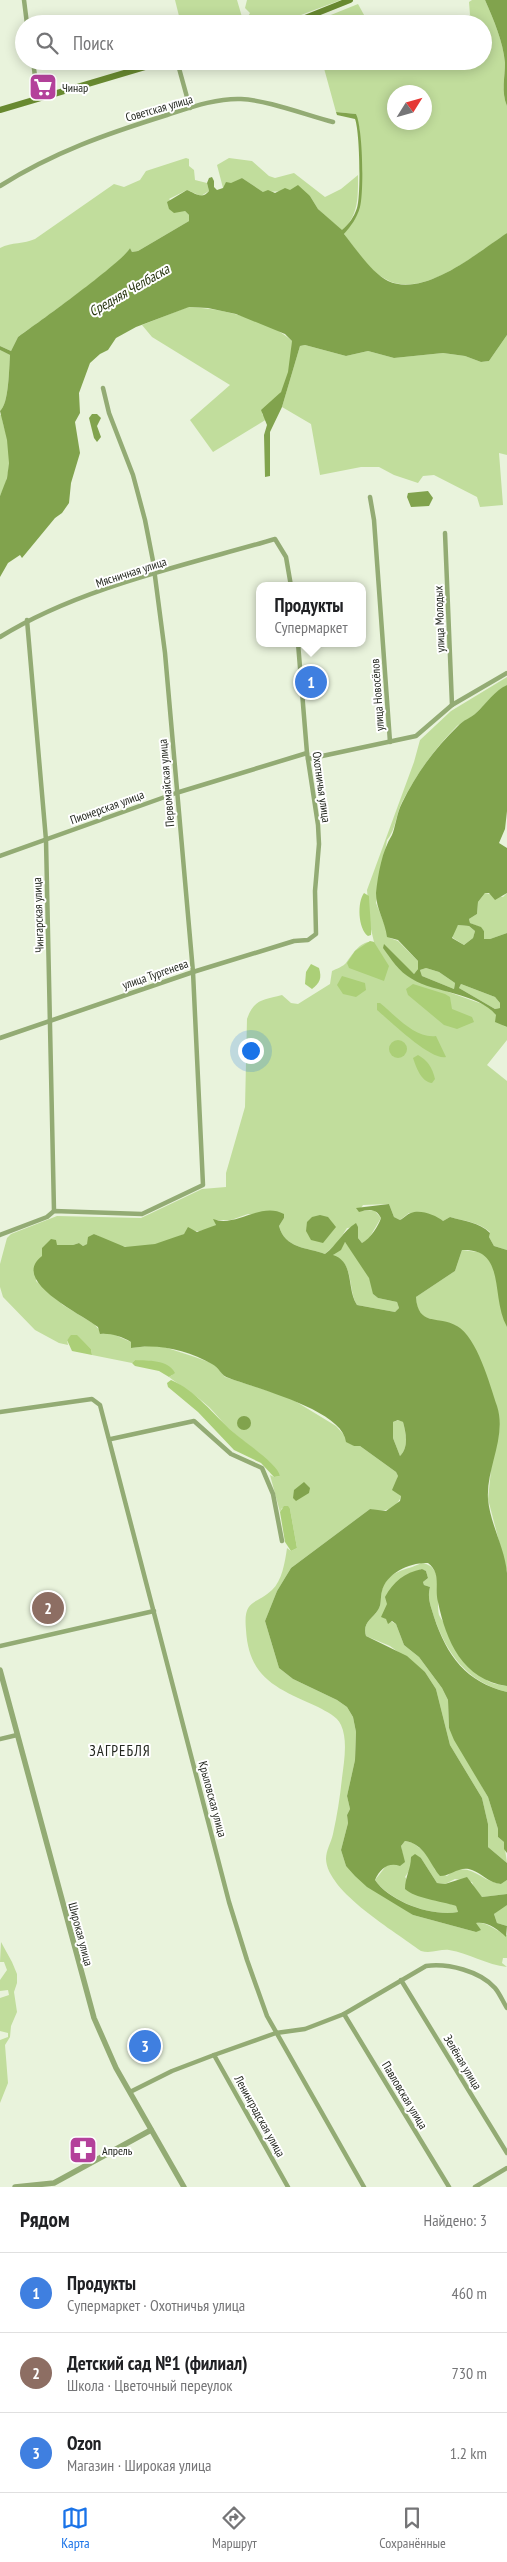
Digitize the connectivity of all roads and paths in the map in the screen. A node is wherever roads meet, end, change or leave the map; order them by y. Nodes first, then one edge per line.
1 (24, 0) edge
2 (350, 0) edge
3 (26, 15) edge
4 (312, 15) edge
5 (34, 70) edge
6 (135, 70) edge
7 (179, 70) edge
8 (38, 99) junction
9 (190, 108) junction
10 (0, 110) edge
11 (332, 122) dead end
12 (0, 186) edge
13 (103, 388) dead end
14 (370, 497) dead end
15 (445, 533) dead end
16 (153, 574) junction
17 (290, 582) edge
18 (27, 620) junction
19 (0, 637) edge
20 (298, 647) edge
21 (507, 673) edge
22 (452, 705) junction
23 (390, 742) junction
24 (307, 756) junction
25 (176, 792) junction
26 (46, 840) junction
27 (0, 856) edge
28 (316, 934) joint
29 (193, 972) junction
30 (51, 1021) junction
31 (0, 1038) edge
32 (54, 1211) junction
33 (0, 1235) edge
34 (0, 1412) edge
35 (111, 1440) junction
36 (282, 1540) dead end
37 (154, 1611) junction
38 (0, 1646) edge
39 (0, 1670) edge
40 (17, 1735) junction
41 (0, 1739) edge
42 (401, 1980) junction
43 (507, 2008) edge
44 (344, 2014) junction
45 (276, 2033) junction
46 (214, 2055) junction
47 (130, 2092) junction
48 (151, 2130) junction
49 (507, 2153) edge
50 (507, 2168) edge
51 (55, 2185) edge
52 (16, 2187) edge
53 (184, 2187) edge
54 (288, 2187) edge
55 (364, 2187) edge
56 (449, 2187) edge
57 (475, 2187) edge

1 - 3 street
2 - 4 main road
5 - 8 street
6 - 8 main road
7 - 9 street
8 - 10 main road
9 - 11 street, Советская улица
9 - 12 street, Советская улица
13 - 16 street, Первомайская улица
14 - 23 street, улица Новосёлов
15 - 22 street, улица Молодых
16 - 17 street, Мясничная улица
16 - 18 street, Мясничная улица
16 - 25 street, Первомайская улица
18 - 19 street, Мясничная улица
18 - 26 street, Чингарская улица
20 - 24 street, Охотничья улица
21 - 22 street, Пионерская улица
22 - 23 street, Пионерская улица
23 - 24 street, Пионерская улица
24 - 25 street, Пионерская улица
24 - 28 street, Охотничья улица
25 - 26 street, Пионерская улица
25 - 29 street, Первомайская улица
26 - 27 street, Пионерская улица
26 - 30 street, Чингарская улица
28 - 29 street, улица Тургенева
29 - 30 street, улица Тургенева
29 - 32 street, Первомайская улица
30 - 31 street, улица Тургенева
30 - 32 street, Чингарская улица
32 - 33 street
34 - 35 street, Крыловская улица
35 - 36 street
35 - 37 street, Крыловская улица
37 - 38 street
37 - 45 street, Крыловская улица
39 - 40 street, Широкая улица
40 - 41 street
40 - 47 street, Широкая улица
42 - 43 street
42 - 44 street
42 - 49 street, Зелёная улица
44 - 45 street
44 - 56 street, Павловская улица
45 - 46 street
45 - 55 street, Крыловская улица
46 - 47 street
46 - 54 street, Ленинградская улица
47 - 48 street, Широкая улица
48 - 51 street
48 - 53 street, Широкая улица
50 - 57 street
51 - 52 street

